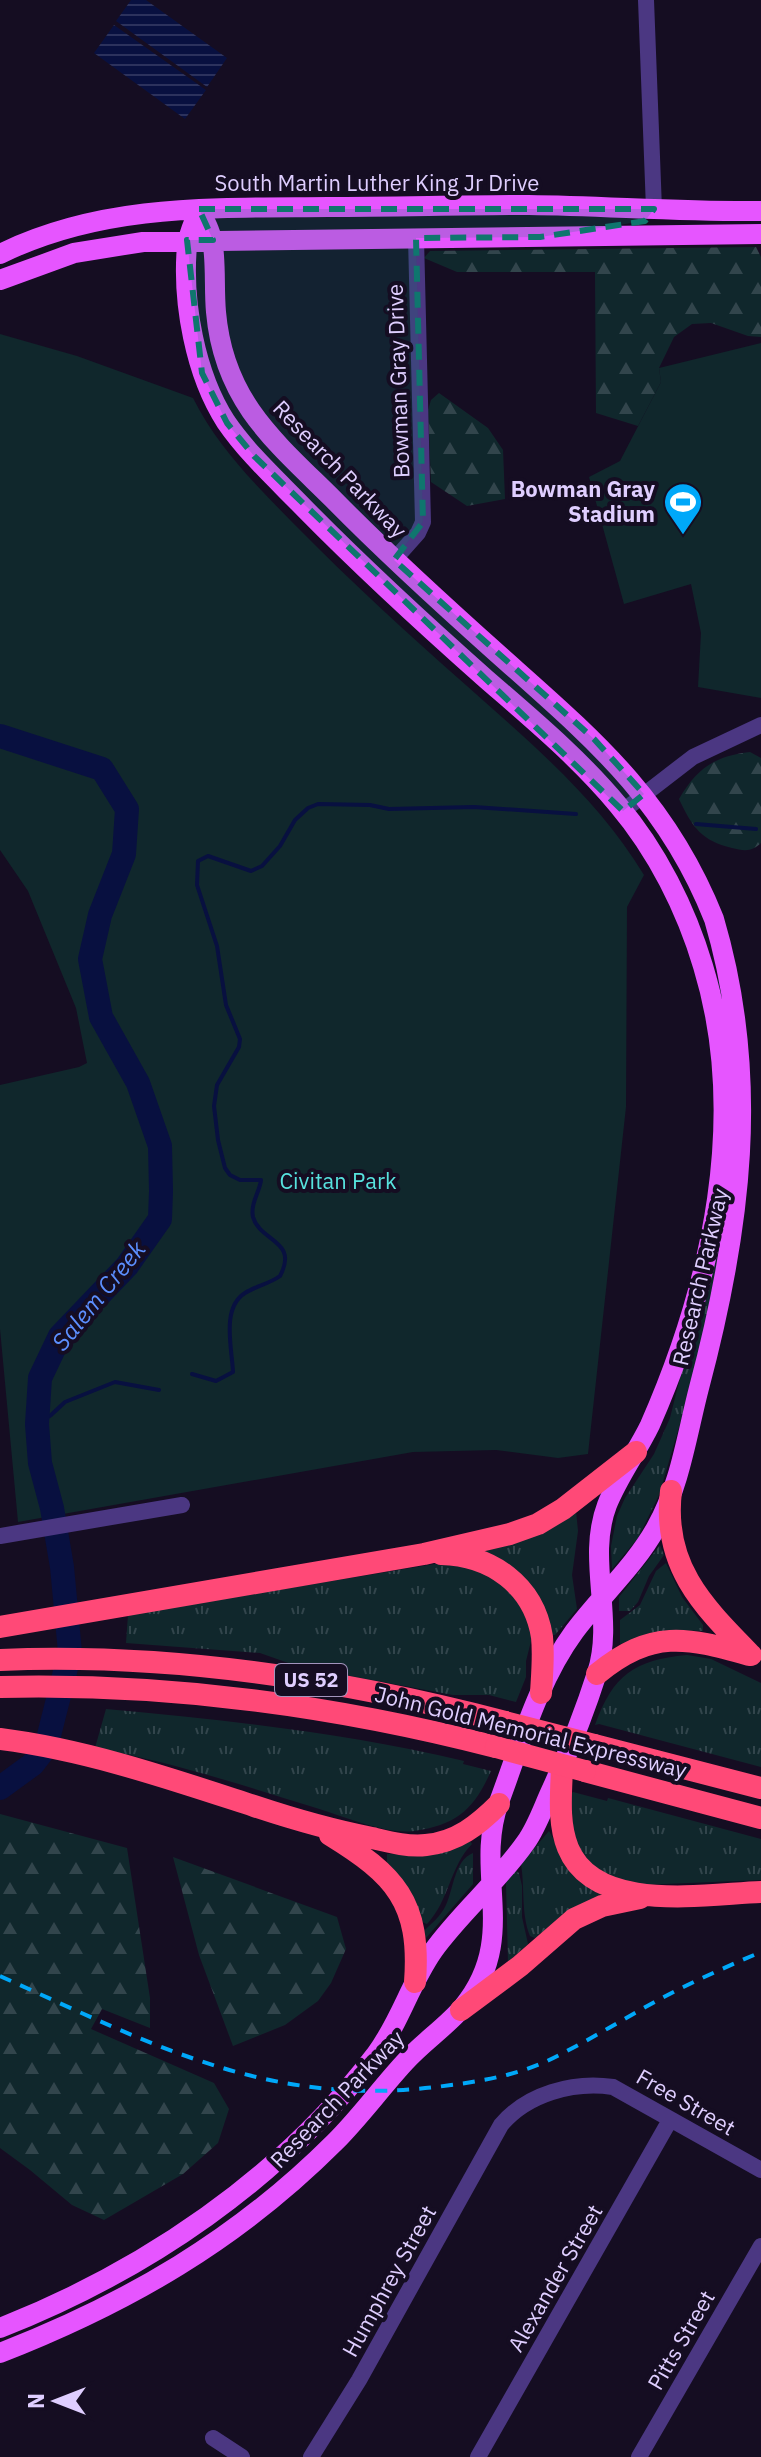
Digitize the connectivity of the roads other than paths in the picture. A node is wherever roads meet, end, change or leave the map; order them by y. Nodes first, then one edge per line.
1 (646, 0) edge
2 (199, 209) junction
3 (654, 209) junction
4 (761, 211) edge
5 (761, 234) edge
6 (540, 237) junction
7 (416, 238) junction
8 (187, 240) junction
9 (213, 240) junction
10 (0, 254) edge
11 (0, 280) edge
12 (394, 560) junction
13 (761, 725) edge
14 (644, 794) junction
15 (623, 811) junction
16 (636, 1452) junction
17 (671, 1491) junction
18 (182, 1505) dead end
19 (0, 1536) edge
20 (424, 1554) junction
21 (601, 1599) junction
22 (9, 1625) edge
23 (756, 1658) edge
24 (5, 1660) edge
25 (597, 1674) junction
26 (1, 1687) edge
27 (541, 1693) junction
28 (0, 1739) edge
29 (562, 1768) junction
30 (761, 1788) edge
31 (499, 1804) junction
32 (761, 1818) edge
33 (315, 1826) junction
34 (493, 1880) junction
35 (761, 1892) edge
36 (651, 1895) junction
37 (415, 1982) junction
38 (461, 2010) junction
39 (670, 2120) junction
40 (501, 2125) joint
41 (761, 2170) edge
42 (761, 2246) edge
43 (9, 2324) edge
44 (0, 2353) edge
45 (213, 2438) dead end
46 (242, 2457) edge
47 (311, 2457) edge
48 (478, 2457) edge
49 (639, 2457) edge

1 - 3 street
2 - 3 main road, South Martin Luther King Jr Drive
2 - 8 main road, Research Parkway
2 - 9 main road, Research Parkway
2 - 10 main road, South Martin Luther King Jr Drive
3 - 4 main road, South Martin Luther King Jr Drive
3 - 6 main road
5 - 6 main road
6 - 7 main road
7 - 9 main road
7 - 12 street, Bowman Gray Drive
8 - 9 main road
8 - 11 main road
8 - 15 main road, Research Parkway
9 - 12 main road, Research Parkway
12 - 14 main road, Research Parkway
13 - 14 street
14 - 15 street
14 - 17 main road, Research Parkway
15 - 16 main road, Research Parkway
16 - 20 highway
16 - 21 main road, Research Parkway
17 - 21 main road, Research Parkway
17 - 23 highway
18 - 19 street
20 - 22 highway
20 - 27 highway
21 - 25 main road, Research Parkway
21 - 27 main road, Research Parkway
23 - 25 highway
24 - 30 highway, John Gold Memorial Expressway / US 52, bridge
25 - 29 main road, Research Parkway
26 - 32 highway, John Gold Memorial Expressway / US 52, bridge
27 - 31 main road, Research Parkway
28 - 33 highway
29 - 34 main road, Research Parkway
29 - 36 highway
31 - 33 highway
31 - 34 main road, Research Parkway
33 - 37 highway
34 - 37 main road, Research Parkway
34 - 38 main road, Research Parkway
35 - 36 highway
36 - 38 highway
37 - 43 main road, Research Parkway
38 - 44 main road, Research Parkway
39 - 40 street, Free Street
39 - 41 street, Free Street
39 - 48 street, Alexander Street
40 - 47 street, Humphrey Street
42 - 49 street, Pitts Street
45 - 46 street

